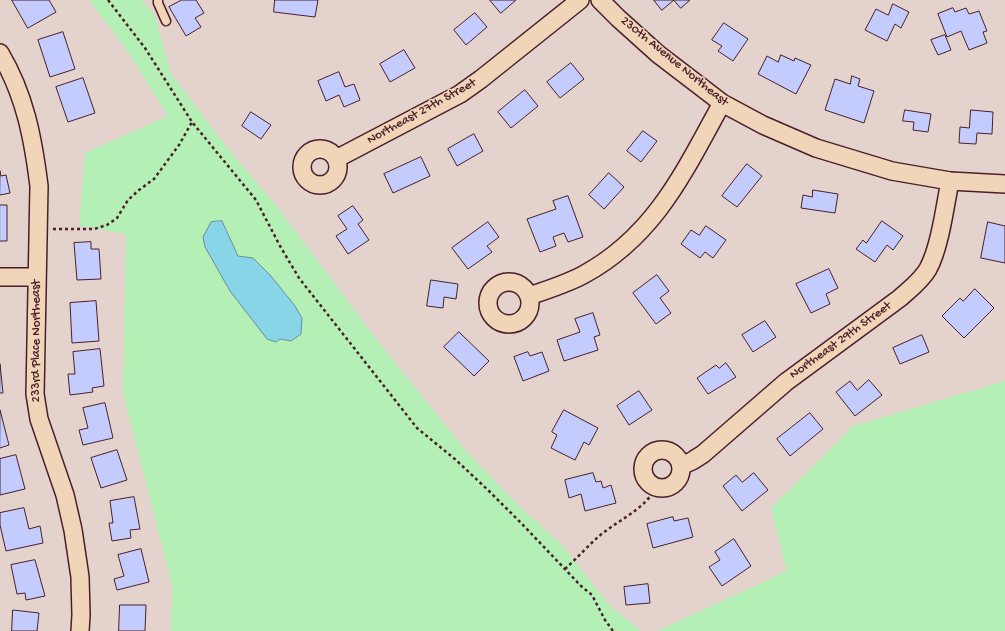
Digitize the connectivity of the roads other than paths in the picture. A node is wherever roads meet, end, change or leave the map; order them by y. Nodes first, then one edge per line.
1 (158, 0) edge
2 (580, 0) edge
3 (600, 0) edge
4 (166, 21) dead end
5 (0, 53) edge
6 (722, 103) junction
7 (336, 159) dead end
8 (950, 181) junction
9 (1005, 184) edge
10 (0, 277) edge
11 (37, 277) junction
12 (529, 296) dead end
13 (681, 466) junction
14 (80, 631) edge

1 - 4 lane
2 - 7 street, Northeast 27th Street
3 - 6 street, 230th Avenue Northeast
5 - 11 street, 233rd Place Northeast
6 - 8 street, 230th Avenue Northeast
6 - 12 street
8 - 9 street, 230th Avenue Northeast
8 - 13 street, Northeast 29th Street
10 - 11 street
11 - 14 street, 233rd Place Northeast
13 - 13 street

